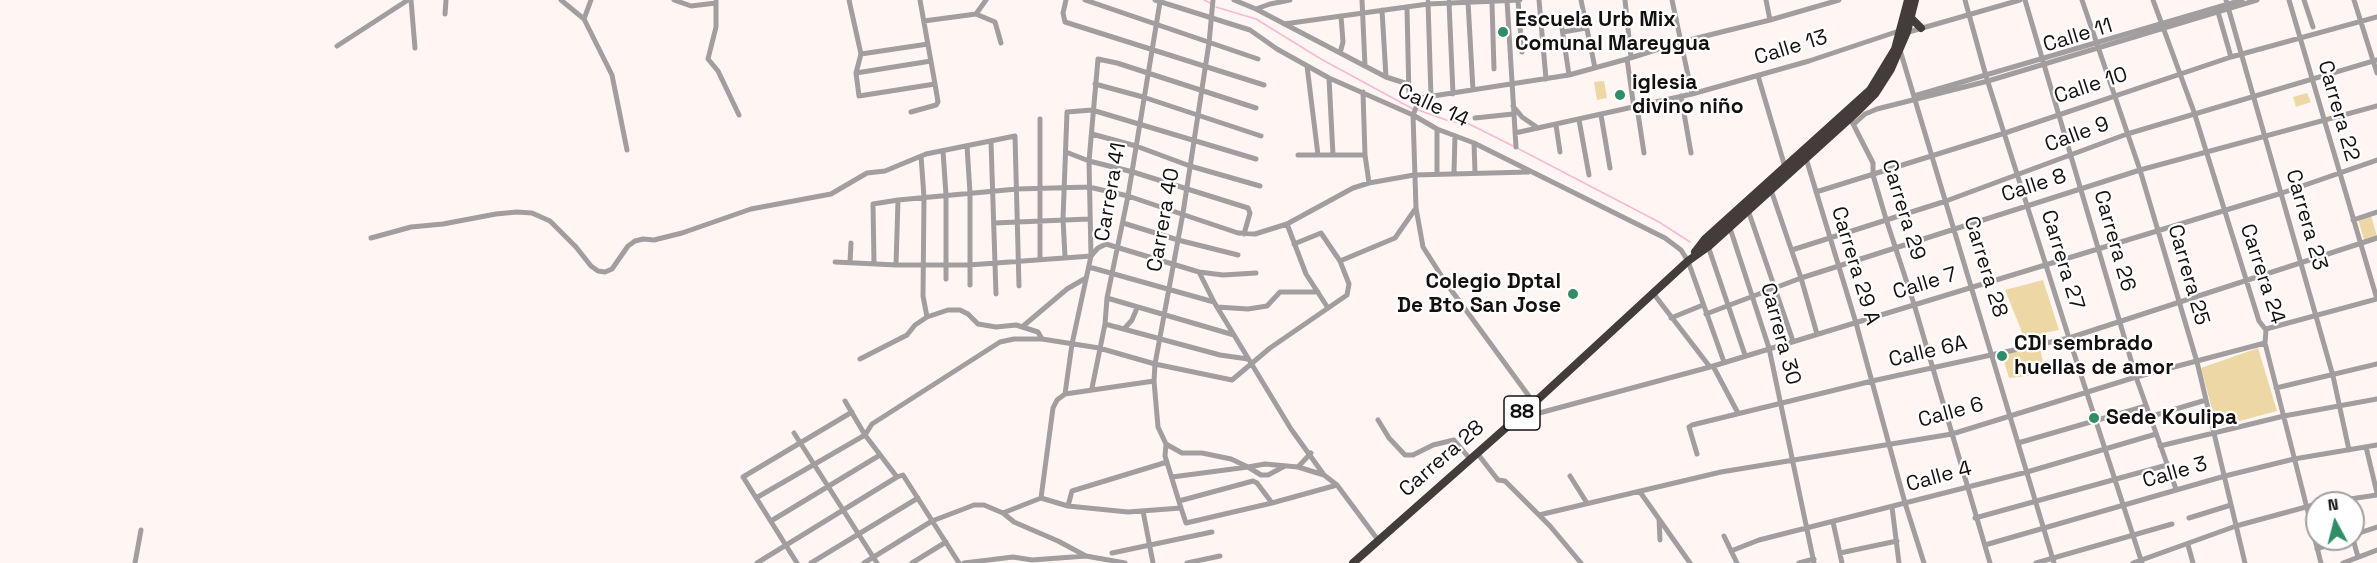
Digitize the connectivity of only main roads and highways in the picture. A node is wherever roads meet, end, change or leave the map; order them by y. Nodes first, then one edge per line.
1 (1908, 0) edge
2 (1915, 0) edge
3 (1911, 18) junction
4 (1921, 28) road end
5 (1903, 31) junction
6 (1851, 118) junction
7 (1805, 155) junction
8 (1769, 187) junction
9 (1729, 223) junction
10 (1353, 563) edge

1 - 5 highway, Carrera 28 / 88
2 - 3 highway, Carrera 28 / 88
3 - 4 highway
3 - 5 highway, Carrera 28 / 88
5 - 6 highway, Carrera 28 / 88
5 - 6 highway, Carrera 28 / 88
6 - 7 highway, Carrera 28 / 88
7 - 8 highway, Carrera 28 / 88
7 - 8 highway, Carrera 28 / 88
8 - 9 highway, Carrera 28 / 88
8 - 9 highway, Carrera 28 / 88
9 - 10 highway, Carrera 28 / 88

